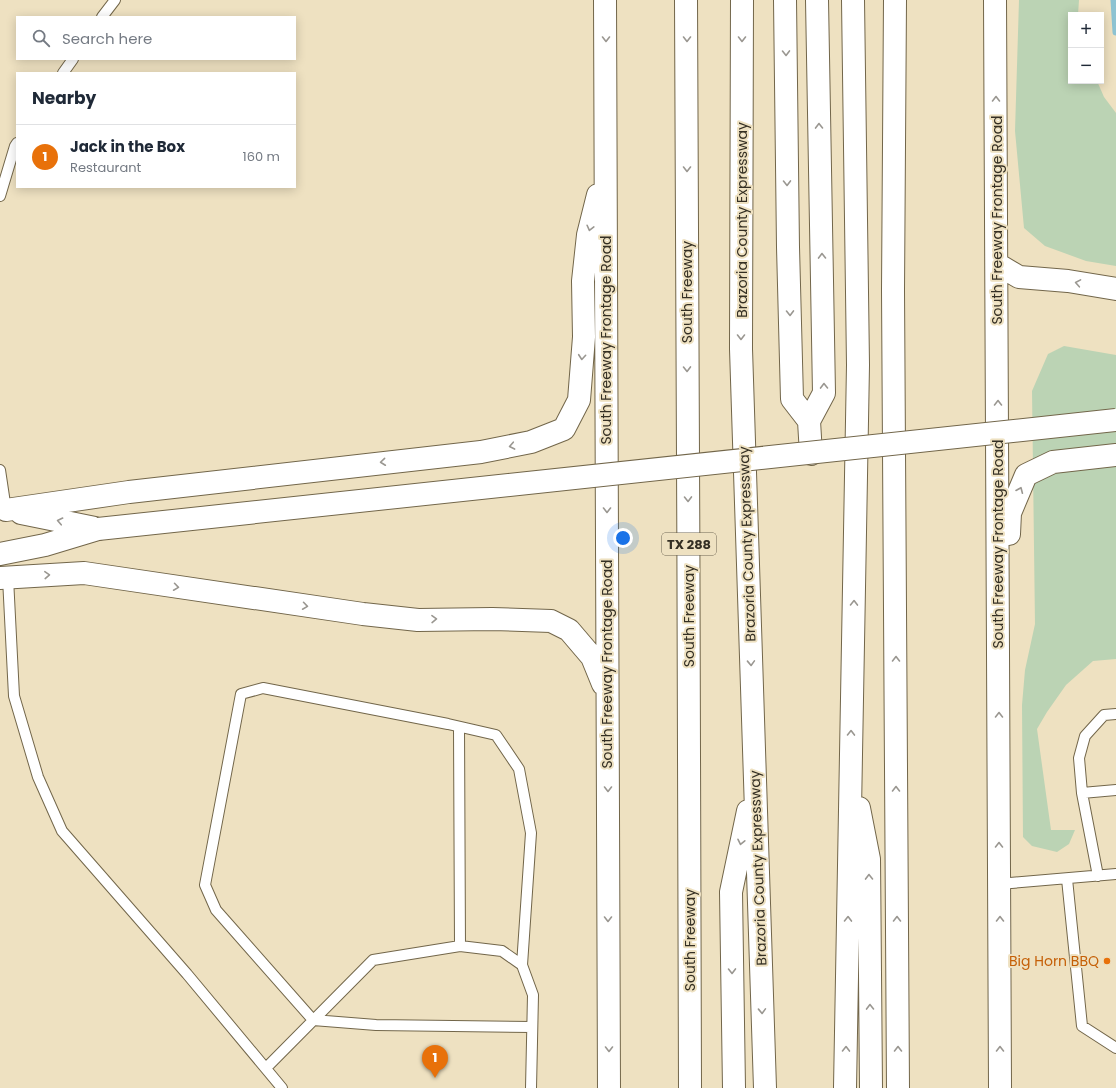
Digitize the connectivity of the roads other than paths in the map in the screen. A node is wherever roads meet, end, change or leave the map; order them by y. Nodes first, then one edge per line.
1 (115, 0) edge
2 (606, 0) edge
3 (686, 0) edge
4 (742, 0) edge
5 (785, 0) edge
6 (817, 0) edge
7 (854, 0) edge
8 (895, 0) edge
9 (995, 0) edge
10 (103, 16) edge
11 (71, 60) edge
12 (64, 72) edge
13 (16, 144) edge
14 (606, 163) junction
15 (0, 196) edge
16 (997, 264) junction
17 (1116, 290) edge
18 (1116, 420) edge
19 (809, 421) junction
20 (810, 454) junction
21 (1116, 455) edge
22 (0, 470) edge
23 (3, 510) edge
24 (98, 529) junction
25 (0, 554) edge
26 (4, 578) edge
27 (999, 680) junction
28 (607, 694) junction
29 (1116, 714) edge
30 (459, 727) junction
31 (851, 763) junction
32 (755, 776) junction
33 (1116, 790) edge
34 (1082, 793) junction
35 (1116, 874) edge
36 (1098, 876) junction
37 (1067, 879) junction
38 (1000, 884) junction
39 (460, 946) junction
40 (522, 965) junction
41 (313, 1020) junction
42 (532, 1028) junction
43 (1116, 1048) edge
44 (266, 1068) junction
45 (282, 1088) edge
46 (531, 1088) edge
47 (609, 1088) edge
48 (690, 1088) edge
49 (734, 1088) edge
50 (765, 1088) edge
51 (845, 1088) edge
52 (871, 1088) edge
53 (898, 1088) edge
54 (1000, 1088) edge

1 - 10 lane
2 -> 14 main road, South Freeway Frontage Road
3 -> 48 main road, South Freeway / TX 288
4 -> 32 main road, Brazoria County Expressway
5 -> 19 main road
19 -> 6 main road
31 -> 7 main road
53 -> 8 main road
16 -> 9 main road, South Freeway Frontage Road
11 - 12 lane
13 - 15 lane
14 -> 23 main road
14 -> 28 main road, South Freeway Frontage Road
17 -> 16 main road
27 -> 16 main road, South Freeway Frontage Road
18 - 20 main road, bridge
19 - 20 main road
20 - 24 main road, bridge
27 -> 21 main road
22 - 23 lane
24 -> 23 main road
24 - 25 main road
26 -> 28 main road
26 - 44 lane
38 -> 27 main road, South Freeway Frontage Road
28 -> 47 main road, South Freeway Frontage Road
29 - 34 lane
30 - 39 lane
30 - 40 lane
30 - 41 lane
51 -> 31 main road
52 -> 31 main road
32 -> 49 main road
32 -> 50 main road, Brazoria County Expressway
33 - 34 lane
34 - 36 lane
35 - 36 lane
36 - 37 lane
37 - 38 lane
37 - 43 lane
54 -> 38 main road, South Freeway Frontage Road
39 - 40 lane
39 - 41 lane
40 - 42 lane
41 - 42 lane
41 - 44 lane
42 - 46 lane
44 - 45 lane

